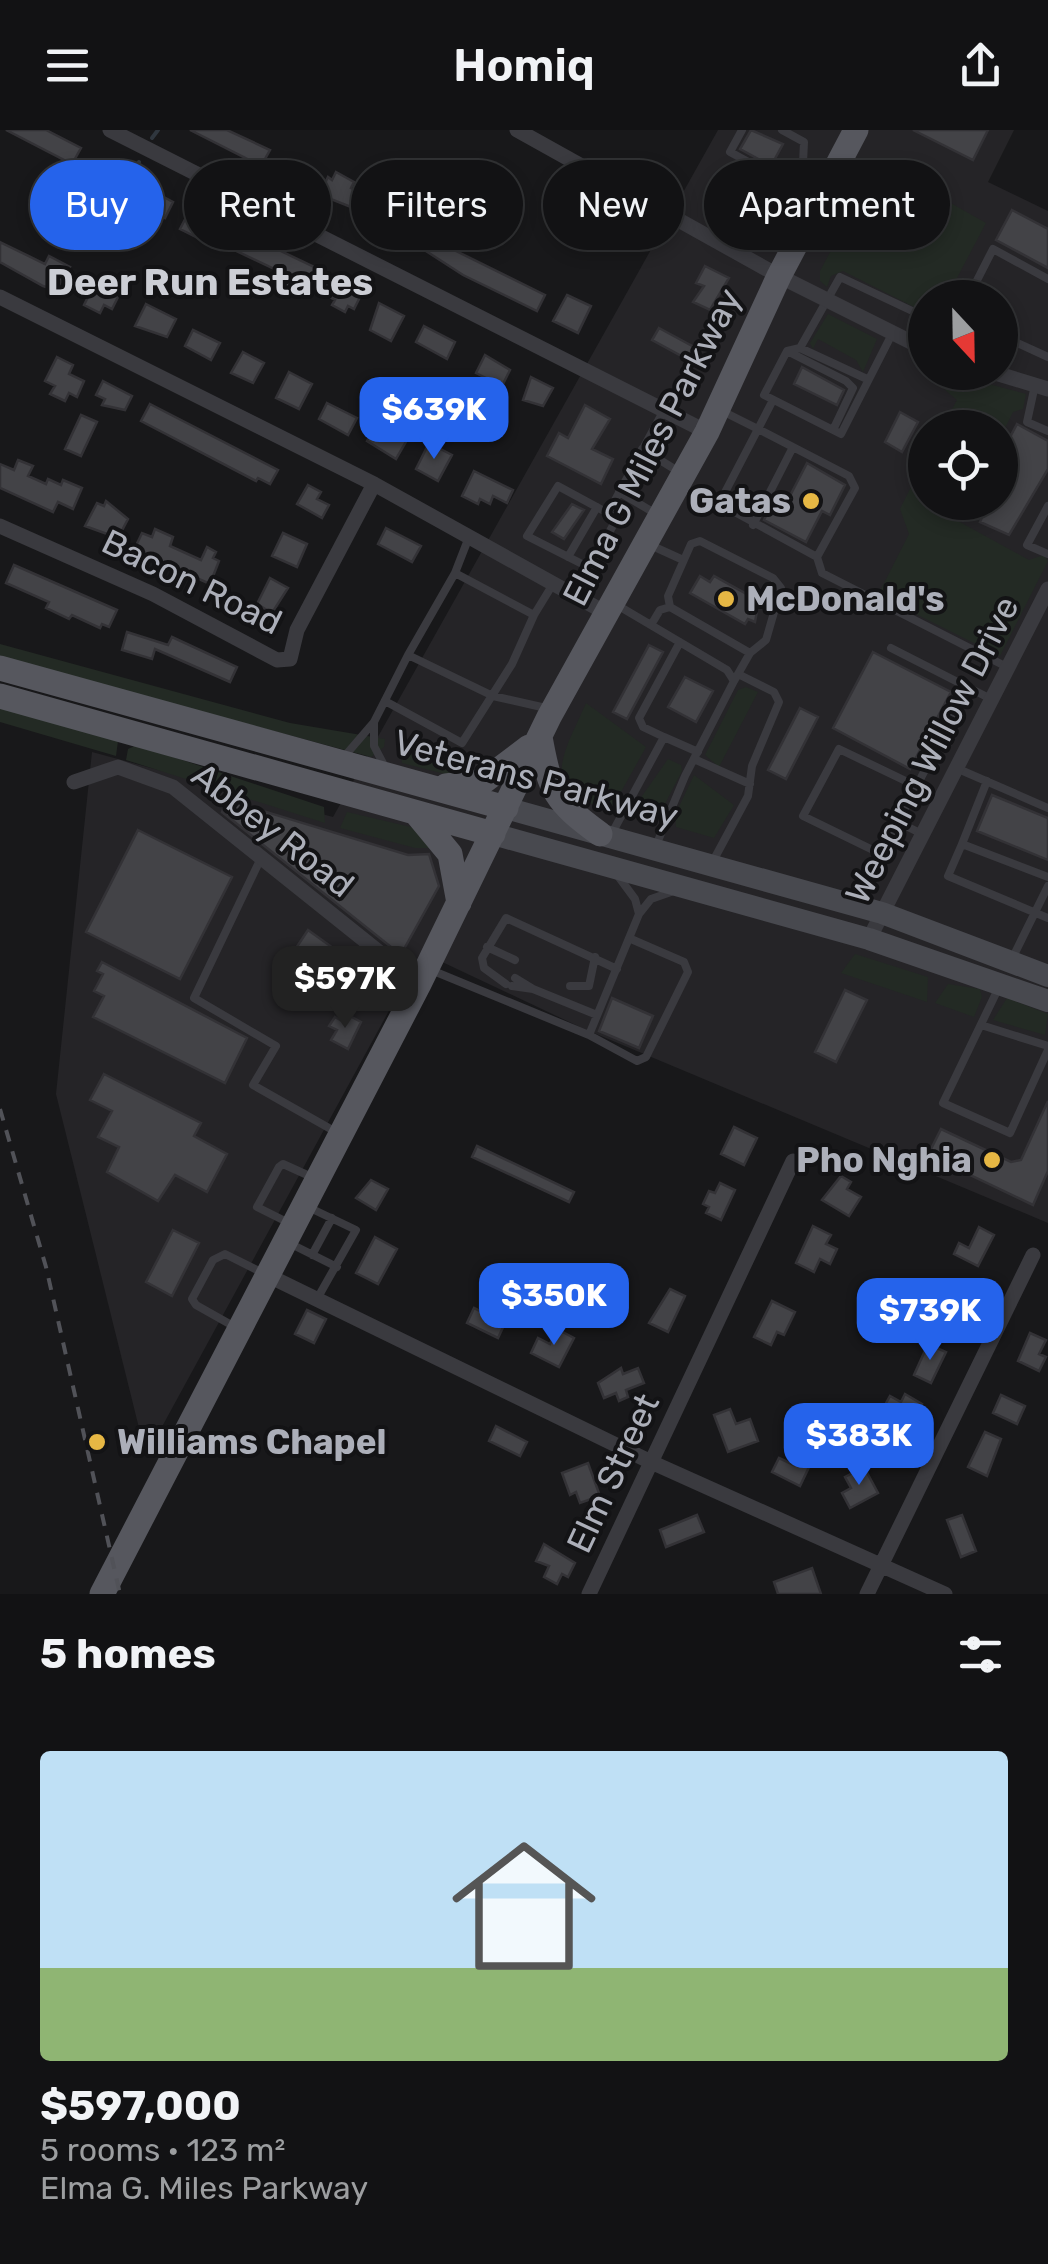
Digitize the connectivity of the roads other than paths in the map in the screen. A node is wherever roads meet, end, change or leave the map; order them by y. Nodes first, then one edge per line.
1 (110, 130) edge
2 (517, 130) edge
3 (742, 130) edge
4 (782, 130) edge
5 (849, 132) edge
6 (745, 160) edge
7 (803, 160) edge
8 (838, 160) edge
9 (792, 250) edge
10 (779, 276) junction
11 (1048, 279) edge
12 (977, 280) edge
13 (0, 297) edge
14 (824, 299) junction
15 (908, 308) edge
16 (892, 333) junction
17 (908, 340) edge
18 (1018, 343) edge
19 (800, 348) junction
20 (787, 351) junction
21 (1048, 357) edge
22 (867, 379) junction
23 (1018, 380) edge
24 (1042, 387) edge
25 (774, 400) junction
26 (664, 410) junction
27 (712, 421) junction
28 (758, 429) junction
29 (1048, 431) edge
30 (837, 432) junction
31 (793, 447) junction
32 (642, 449) junction
33 (683, 474) junction
34 (374, 484) junction
35 (619, 492) junction
36 (1048, 506) edge
37 (597, 507) junction
38 (608, 513) junction
39 (660, 516) junction
40 (753, 525) junction
41 (0, 526) edge
42 (469, 537) junction
43 (645, 542) junction
44 (1048, 554) edge
45 (568, 557) junction
46 (817, 557) junction
47 (681, 559) junction
48 (455, 573) junction
49 (554, 584) junction
50 (1048, 589) edge
51 (670, 606) junction
52 (609, 607) junction
53 (534, 615) junction
54 (651, 625) junction
55 (680, 642) junction
56 (891, 648) dead end
57 (750, 653) junction
58 (408, 655) junction
59 (0, 668) edge
60 (1008, 668) junction
61 (736, 677) junction
62 (968, 688) junction
63 (0, 696) edge
64 (493, 696) junction
65 (559, 699) junction
66 (991, 700) junction
67 (385, 701) junction
68 (374, 722) junction
69 (540, 737) junction
70 (664, 737) junction
71 (696, 755) junction
72 (340, 761) junction
73 (956, 768) junction
74 (390, 775) junction
75 (987, 781) junction
76 (74, 782) dead end
77 (750, 784) junction
78 (914, 785) junction
79 (434, 787) junction
80 (506, 808) junction
81 (1048, 808) edge
82 (416, 813) junction
83 (898, 822) junction
84 (494, 834) junction
85 (922, 834) junction
86 (605, 836) junction
87 (962, 844) junction
88 (656, 848) junction
89 (261, 858) junction
90 (712, 863) junction
91 (602, 865) junction
92 (1048, 877) edge
93 (1048, 886) edge
94 (690, 889) junction
95 (459, 903) junction
96 (1035, 912) junction
97 (882, 913) junction
98 (639, 914) junction
99 (1048, 918) edge
100 (870, 938) junction
101 (631, 939) junction
102 (487, 947) junction
103 (595, 957) junction
104 (515, 960) dead end
105 (617, 969) junction
106 (1006, 972) junction
107 (423, 976) junction
108 (1048, 976) edge
109 (570, 986) dead end
110 (1048, 1001) edge
111 (597, 1015) junction
112 (981, 1026) junction
113 (589, 1034) junction
114 (1048, 1048) edge
115 (1037, 1074) junction
116 (1048, 1079) edge
117 (340, 1134) junction
118 (793, 1161) dead end
119 (317, 1179) junction
120 (332, 1218) junction
121 (294, 1224) junction
122 (312, 1255) junction
123 (1034, 1255) dead end
124 (336, 1267) junction
125 (267, 1275) junction
126 (317, 1299) junction
127 (238, 1329) junction
128 (651, 1462) junction
129 (881, 1564) junction
130 (102, 1594) edge
131 (590, 1594) edge
132 (867, 1594) edge
133 (945, 1594) edge

1 - 26 street
2 - 10 street
3 - 6 lane
4 - 7 lane
5 - 8 main road, Elma G Miles Parkway
9 - 10 main road, Elma G Miles Parkway
10 - 14 street
10 - 27 main road, Elma G Miles Parkway
11 - 12 lane
13 - 34 street
14 - 15 lane
14 - 16 street
14 - 19 lane
16 - 17 street
16 - 22 lane
18 - 21 lane
19 - 20 lane
19 - 22 lane
20 - 25 lane
20 - 30 lane
22 - 30 lane
23 - 24 street
24 - 29 lane
25 - 28 lane
25 - 30 lane
26 - 27 street
26 - 32 lane
27 - 28 lane
27 - 33 main road, Elma G Miles Parkway
28 - 31 lane
28 - 40 lane
31 - 40 lane
31 - 46 lane
32 - 33 lane
32 - 35 lane
33 - 39 main road, Elma G Miles Parkway
34 - 41 street, Bacon Road
34 - 42 street
35 - 38 lane
35 - 39 lane
36 - 44 lane
37 - 38 lane
37 - 45 lane
37 - 45 lane
38 - 45 lane
39 - 43 main road, Elma G Miles Parkway
40 - 46 lane
42 - 48 lane
42 - 49 street
43 - 47 lane
43 - 52 main road, Elma G Miles Parkway
46 - 60 lane
47 - 51 lane
47 - 57 lane
48 - 53 lane
48 - 58 lane
49 - 52 street
49 - 53 lane
50 - 60 street, Weeping Willow Drive
51 - 54 lane
51 - 57 lane
52 - 54 lane
52 - 65 main road, Elma G Miles Parkway
53 - 64 lane
54 - 55 lane
55 - 61 lane
55 - 70 lane
56 - 62 lane
57 - 61 lane
58 - 64 lane
58 - 67 lane
59 - 72 main road, Veterans Parkway
60 - 66 street, Weeping Willow Drive
61 - 71 lane
61 - 77 lane
62 - 66 lane
62 - 78 lane
63 - 82 main road, Veterans Parkway
64 - 65 lane
64 - 67 lane
65 - 69 main road, Elma G Miles Parkway
66 - 73 street, Weeping Willow Drive
67 - 68 lane
68 - 72 lane
68 - 74 lane
69 - 79 main road
69 - 80 main road, Elma G Miles Parkway
69 - 86 main road
70 - 71 lane
70 - 86 lane
71 - 77 lane
71 - 88 lane
72 - 74 main road, Veterans Parkway
73 - 75 lane
73 - 85 street, Weeping Willow Drive
74 - 79 main road, Veterans Parkway
75 - 81 lane
75 - 87 lane
76 - 89 street, Abbey Road
77 - 90 lane
78 - 83 lane
78 - 83 lane
79 - 80 main road, Veterans Parkway
80 - 84 main road, Elma G Miles Parkway
80 - 86 main road, Veterans Parkway
82 - 84 main road, Veterans Parkway
82 - 95 main road
83 - 85 lane
84 - 91 main road, Veterans Parkway
84 - 95 main road, Elma G Miles Parkway
85 - 97 street, Weeping Willow Drive
86 - 88 main road, Veterans Parkway
87 - 92 lane
87 - 96 lane
88 - 90 main road, Veterans Parkway
89 - 107 street, Abbey Road
89 - 117 lane
90 - 97 main road, Veterans Parkway
91 - 94 main road, Veterans Parkway
91 - 98 lane
93 - 96 lane
94 - 98 lane
94 - 100 main road, Veterans Parkway
95 - 107 main road, Elma G Miles Parkway
96 - 99 lane
96 - 106 lane
97 - 100 street, Weeping Willow Drive
97 - 106 main road, Veterans Parkway
98 - 101 lane
100 - 106 main road, Veterans Parkway
101 - 105 lane
101 - 113 lane
102 - 103 lane
102 - 104 lane
102 - 111 lane
103 - 105 lane
103 - 109 lane
105 - 111 lane
106 - 108 main road, Veterans Parkway
106 - 110 main road, Veterans Parkway
106 - 112 lane
107 - 113 lane
107 - 117 main road, Elma G Miles Parkway
111 - 113 lane
112 - 114 lane
112 - 115 lane
114 - 115 lane
115 - 116 lane
117 - 119 main road, Elma G Miles Parkway
118 - 128 street, Elm Street
119 - 121 main road, Elma G Miles Parkway
119 - 121 lane
120 - 121 lane
120 - 122 lane
120 - 124 lane
121 - 122 lane
121 - 125 main road, Elma G Miles Parkway
122 - 124 lane
123 - 129 street
124 - 126 lane
125 - 126 street
125 - 127 main road, Elma G Miles Parkway
125 - 127 lane
126 - 128 street
127 - 130 main road, Elma G Miles Parkway
128 - 129 street
128 - 131 street, Elm Street
129 - 132 street
129 - 133 street

